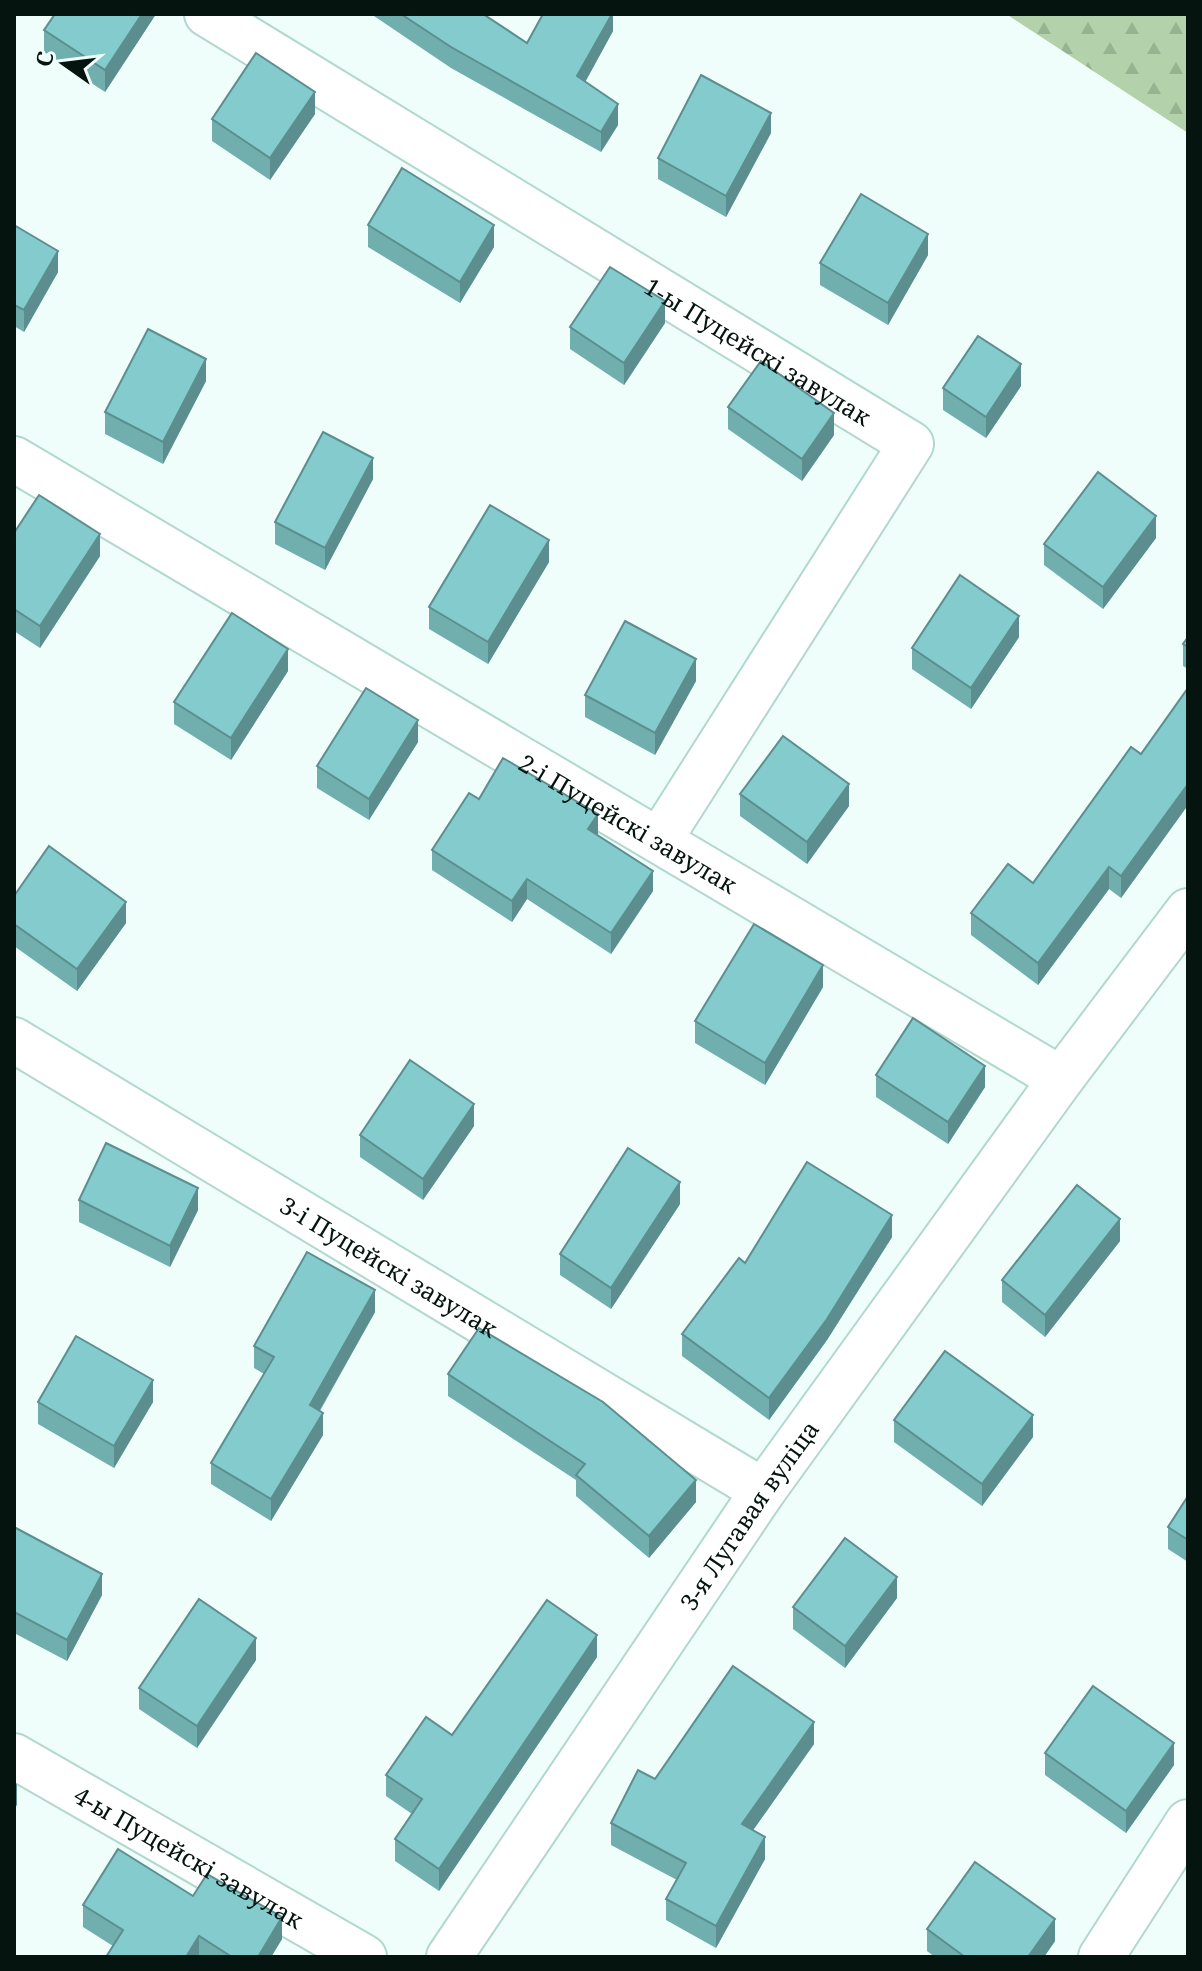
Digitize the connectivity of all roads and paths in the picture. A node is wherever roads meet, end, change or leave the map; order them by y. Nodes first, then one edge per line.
1 (207, 14) edge
2 (14, 459) edge
3 (660, 839) junction
4 (1188, 911) edge
5 (14, 1040) edge
6 (1061, 1079) junction
7 (763, 1491) junction
8 (14, 1756) edge
9 (1188, 1822) edge
10 (364, 1957) edge
11 (449, 1957) edge
12 (1101, 1957) edge

1 - 3 street, 1-ы Пуцейскі завулак
2 - 3 street, 2-і Пуцейскі завулак
3 - 6 street, 2-і Пуцейскі завулак
4 - 6 street
5 - 7 street, 3-і Пуцейскі завулак
6 - 7 street, 3-я Лугавая вуліца
7 - 11 street, 3-я Лугавая вуліца
8 - 10 street, 4-ы Пуцейскі завулак
9 - 12 street

